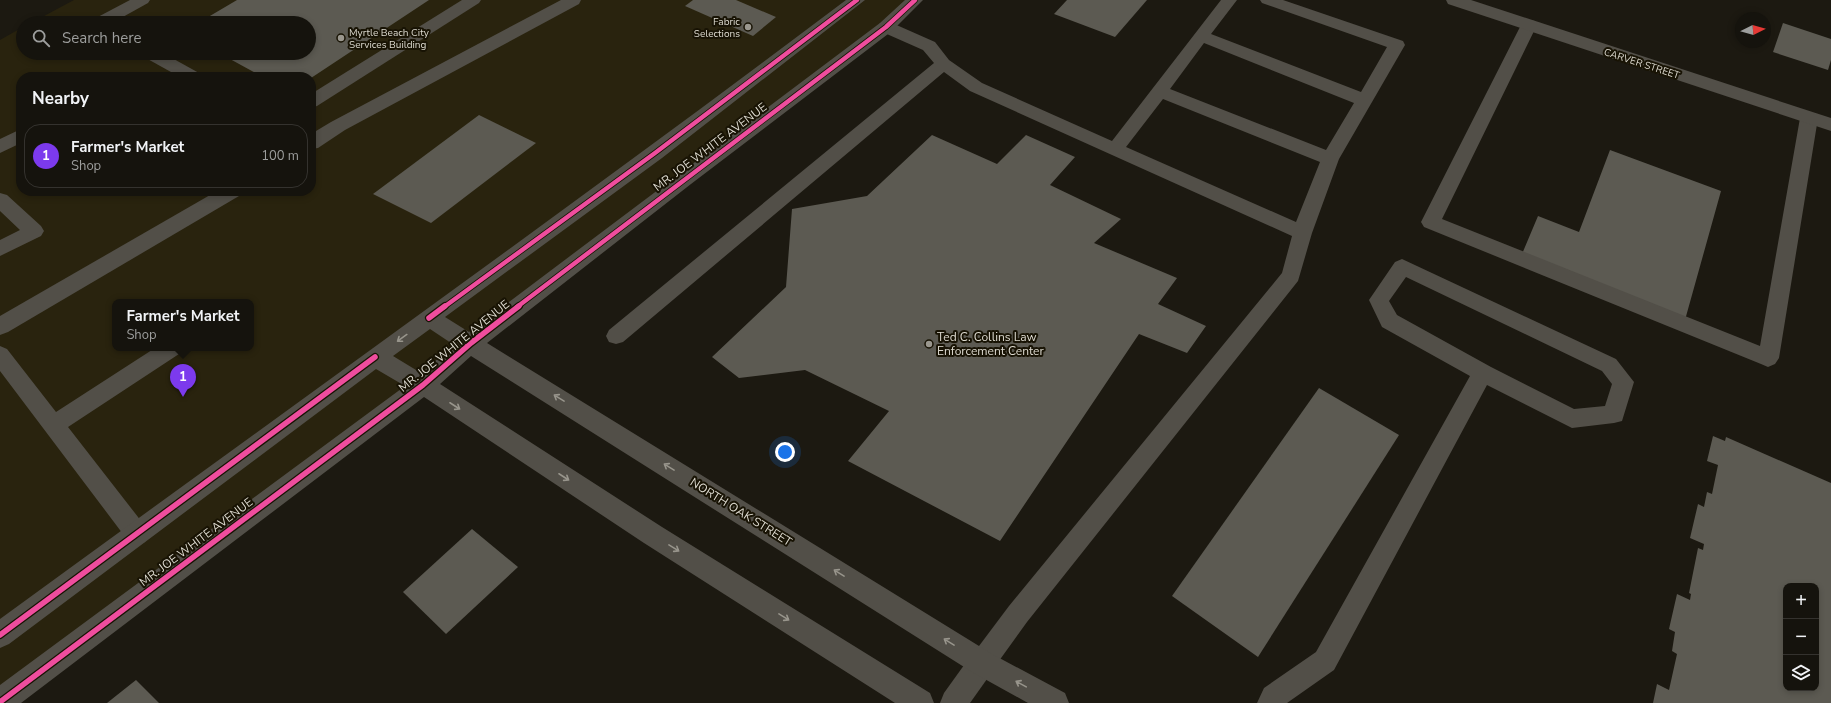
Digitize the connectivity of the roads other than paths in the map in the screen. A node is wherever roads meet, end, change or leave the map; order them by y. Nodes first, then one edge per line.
1 (142, 0) edge
2 (473, 0) edge
3 (573, 0) edge
4 (857, 0) edge
5 (915, 0) edge
6 (1229, 0) edge
7 (1268, 0) edge
8 (1454, 0) edge
9 (113, 16) edge
10 (1529, 25) junction
11 (886, 28) junction
12 (1201, 36) junction
13 (163, 60) edge
14 (943, 64) junction
15 (184, 72) edge
16 (1159, 91) junction
17 (316, 99) edge
18 (1364, 100) junction
19 (1809, 118) junction
20 (1831, 125) edge
21 (16, 138) edge
22 (316, 139) edge
23 (0, 147) edge
24 (1115, 149) junction
25 (1330, 158) junction
26 (223, 196) edge
27 (0, 200) edge
28 (1302, 233) junction
29 (0, 249) edge
30 (429, 318) junction
31 (0, 326) edge
32 (616, 336) dead end
33 (471, 343) junction
34 (167, 351) edge
35 (0, 355) edge
36 (375, 357) junction
37 (1483, 373) junction
38 (423, 385) junction
39 (54, 425) junction
40 (137, 534) junction
41 (0, 635) edge
42 (982, 663) junction
43 (0, 702) edge
44 (920, 703) edge
45 (954, 703) edge
46 (1055, 703) edge
47 (1270, 703) edge

1 - 9 lane
2 - 17 lane
3 - 22 main road
4 - 30 main road
5 - 11 main road, MR. JOE WHITE AVENUE
6 - 12 lane
7 - 18 lane
8 - 10 main road, CARVER STREET
10 - 19 main road, CARVER STREET
10 - 19 lane
11 - 14 lane
11 - 33 main road, MR. JOE WHITE AVENUE
12 - 16 lane
12 - 18 lane
13 - 15 lane
14 - 24 lane
14 - 32 lane
16 - 24 lane
16 - 25 lane
18 - 25 lane
19 - 20 main road, CARVER STREET
21 - 23 lane
24 - 28 lane
25 - 28 lane
26 - 31 main road
27 - 29 lane
28 - 42 lane
30 - 33 main road, NORTH OAK STREET
30 -> 36 main road
33 - 38 main road, MR. JOE WHITE AVENUE
42 -> 33 main road, NORTH OAK STREET
34 - 39 lane
35 - 39 lane
36 - 38 main road
36 - 40 main road
37 - 37 lane
37 - 47 lane
38 - 43 main road, MR. JOE WHITE AVENUE
38 -> 44 main road
39 - 40 lane
40 - 41 main road
42 - 45 main road
46 -> 42 main road, NORTH OAK STREET

